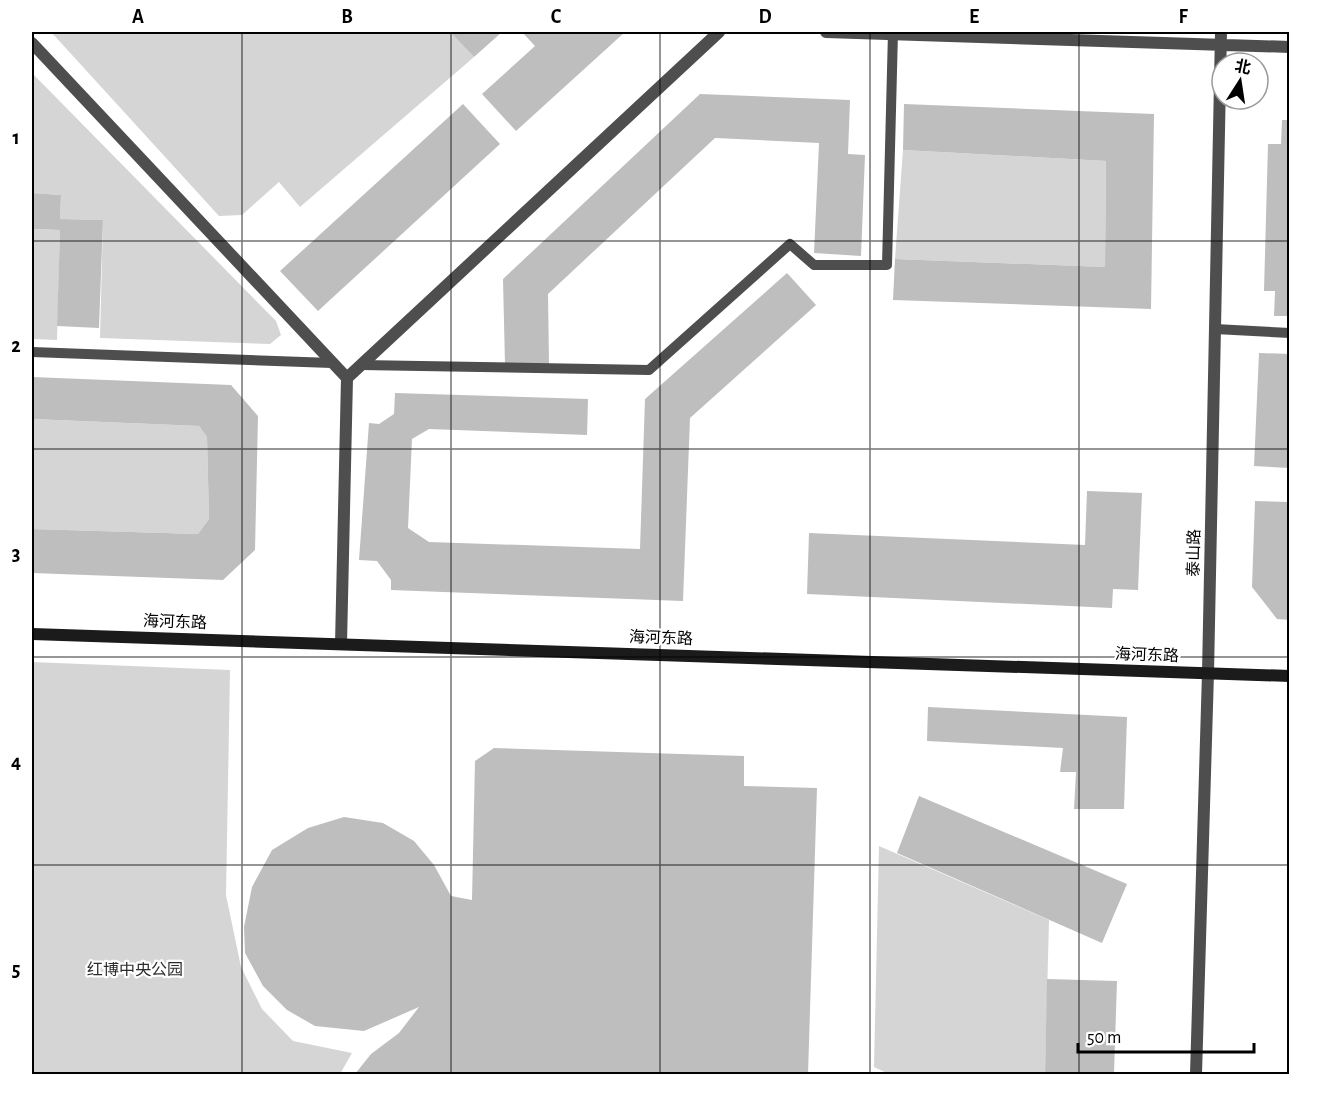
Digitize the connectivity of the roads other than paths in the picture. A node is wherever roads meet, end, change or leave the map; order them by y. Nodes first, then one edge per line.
1 (719, 32) edge
2 (826, 32) edge
3 (1221, 32) edge
4 (893, 33) edge
5 (32, 43) edge
6 (1221, 45) junction
7 (1290, 47) edge
8 (1215, 330) junction
9 (1290, 333) edge
10 (32, 352) edge
11 (332, 363) junction
12 (361, 365) junction
13 (347, 378) junction
14 (32, 634) edge
15 (341, 644) junction
16 (1208, 673) junction
17 (1290, 676) edge
18 (1196, 1074) edge

1 - 12 street
2 - 4 street
3 - 6 street, 泰山路
4 - 6 street
4 - 12 lane
5 - 11 street
6 - 7 street
6 - 8 street, 泰山路
8 - 9 lane
8 - 16 street, 泰山路
10 - 11 lane
11 - 13 street
12 - 13 street
13 - 15 street
14 - 15 street, 海河东路
15 - 16 street, 海河东路
16 - 17 street, 海河东路
16 - 18 street, 泰山路

